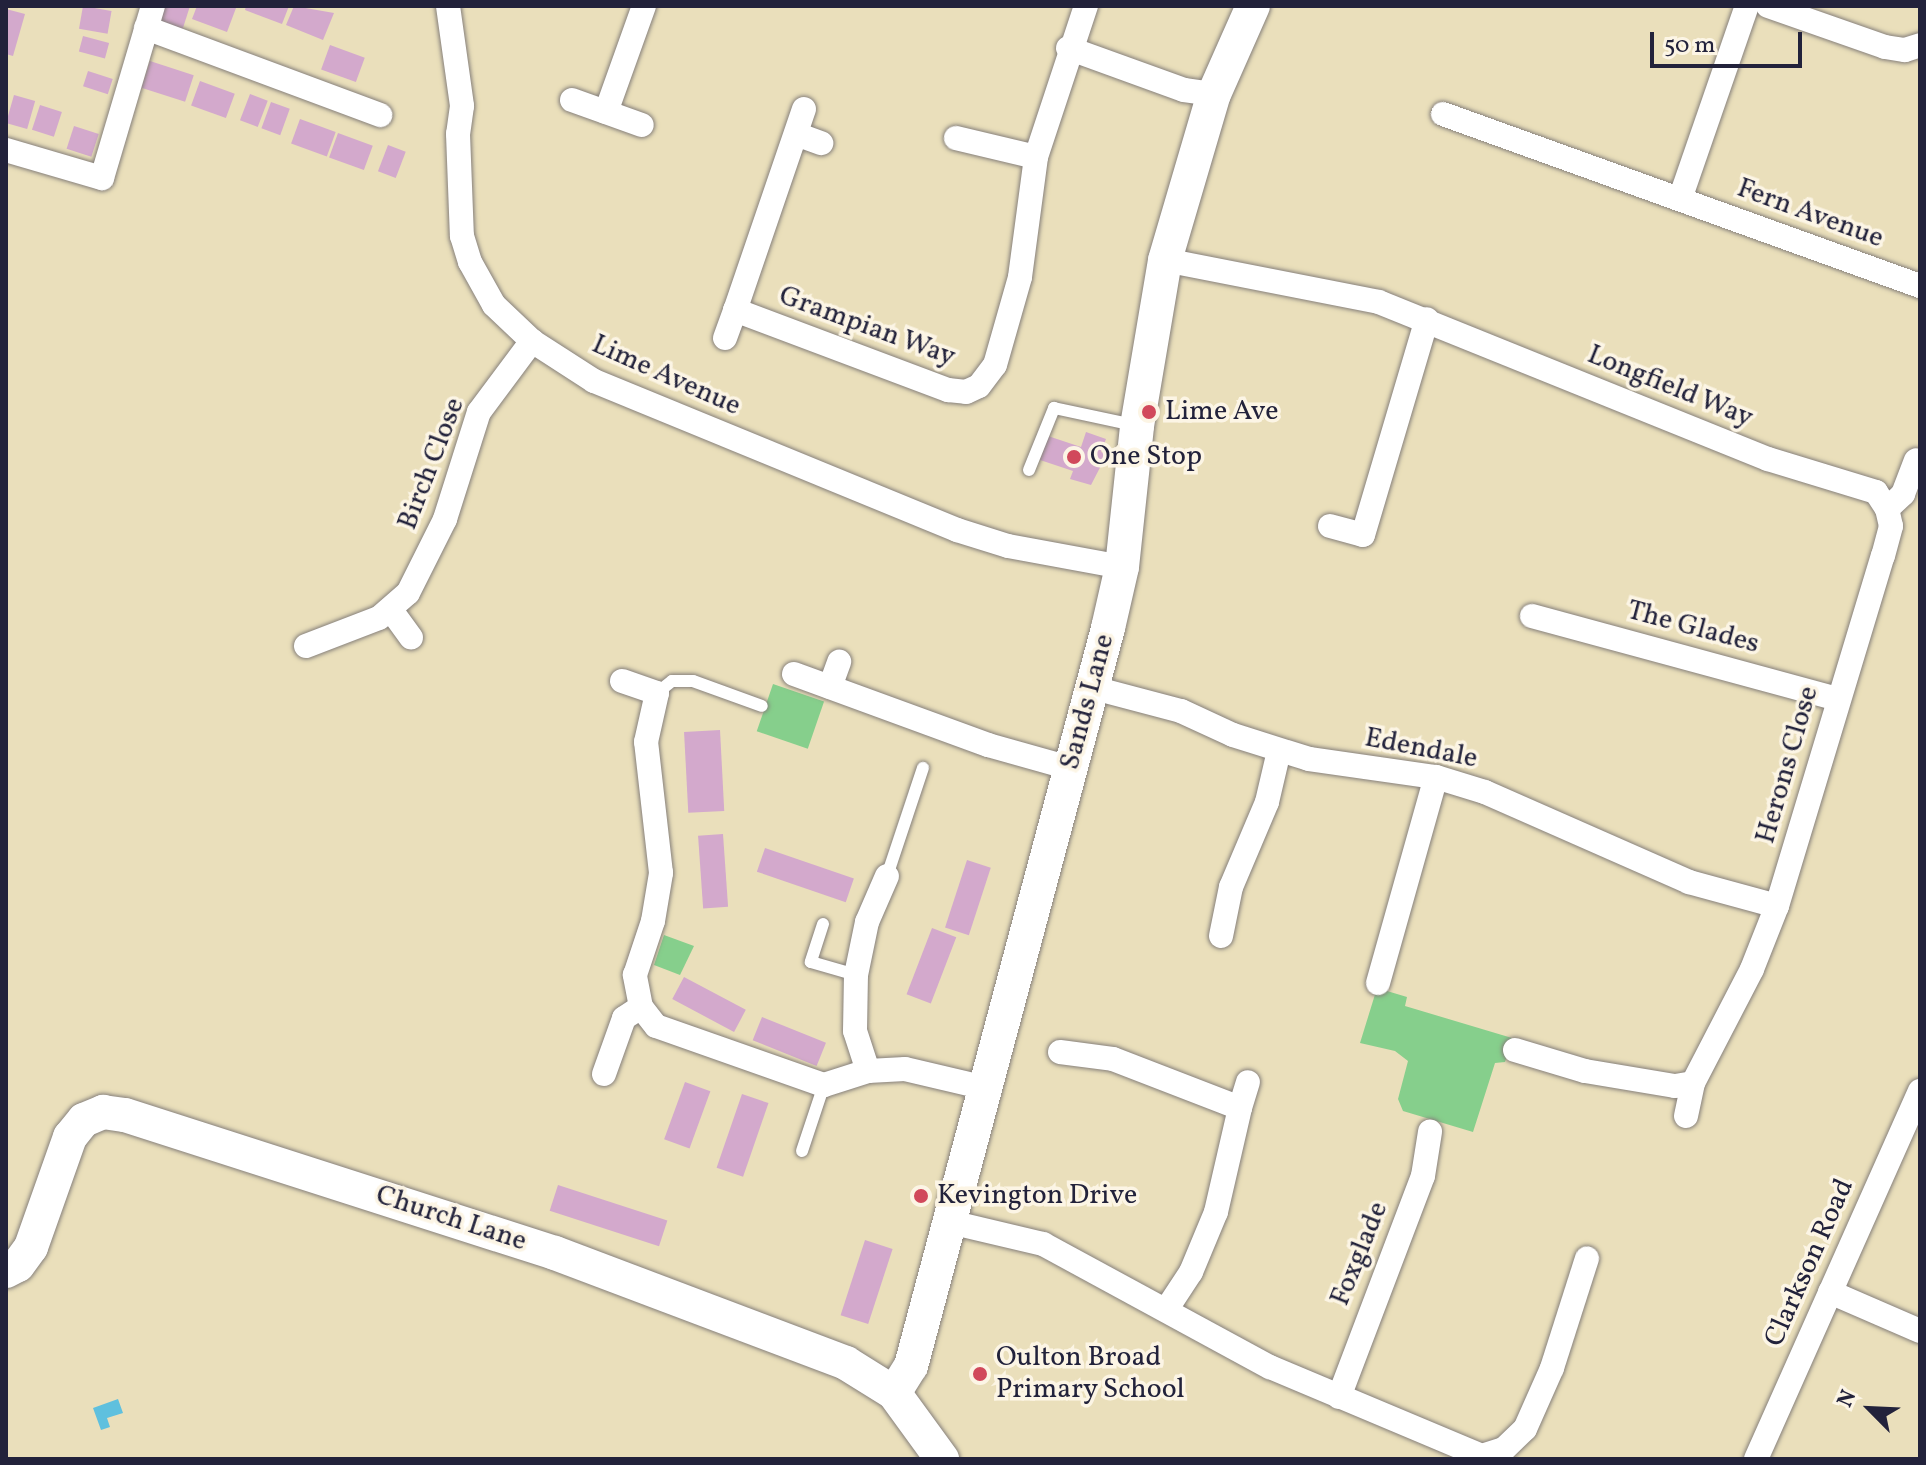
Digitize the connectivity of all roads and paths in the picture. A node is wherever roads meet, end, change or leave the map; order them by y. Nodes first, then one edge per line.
1 (448, 6) edge
2 (644, 6) edge
3 (1086, 6) edge
4 (1253, 6) edge
5 (1747, 6) edge
6 (1768, 6) edge
7 (150, 17) edge
8 (1920, 45) edge
9 (1068, 48) junction
10 (1214, 94) junction
11 (572, 100) dead end
12 (804, 109) dead end
13 (606, 112) junction
14 (1443, 114) dead end
15 (380, 115) dead end
16 (642, 125) dead end
17 (796, 134) junction
18 (956, 138) dead end
19 (821, 143) dead end
20 (6, 150) edge
21 (1036, 157) junction
22 (1680, 199) junction
23 (1165, 260) junction
24 (1920, 286) edge
25 (735, 310) junction
26 (1427, 319) junction
27 (725, 338) dead end
28 (532, 341) junction
29 (1137, 426) junction
30 (1916, 460) dead end
31 (1029, 470) dead end
32 (1887, 509) junction
33 (1330, 526) dead end
34 (1122, 567) junction
35 (391, 610) junction
36 (1532, 616) dead end
37 (411, 638) dead end
38 (306, 646) dead end
39 (839, 662) dead end
40 (794, 674) dead end
41 (622, 681) dead end
42 (830, 687) junction
43 (1090, 687) junction
44 (657, 693) junction
45 (1838, 699) junction
46 (762, 706) dead end
47 (1279, 751) junction
48 (923, 768) dead end
49 (1070, 768) junction
50 (1436, 777) junction
51 (887, 876) joint
52 (1777, 906) junction
53 (823, 924) dead end
54 (1221, 936) dead end
55 (856, 975) junction
56 (1378, 983) dead end
57 (641, 1007) junction
58 (1515, 1050) dead end
59 (1060, 1052) dead end
60 (868, 1071) junction
61 (604, 1074) dead end
62 (1248, 1082) dead end
63 (1693, 1083) junction
64 (824, 1085) junction
65 (986, 1088) junction
66 (1920, 1091) edge
67 (1240, 1108) junction
68 (1686, 1116) dead end
69 (1430, 1132) dead end
70 (802, 1151) dead end
71 (950, 1222) junction
72 (1587, 1258) dead end
73 (6, 1271) edge
74 (1830, 1292) junction
75 (1166, 1310) junction
76 (1920, 1331) edge
77 (894, 1393) junction
78 (1339, 1397) junction
79 (1508, 1454) edge
80 (942, 1459) edge
81 (1756, 1459) edge

1 - 28 street, Lime Avenue
2 - 13 street
3 - 9 street, Grampian Way
4 - 10 street, Sands Lane
5 - 22 street
6 - 8 street
7 - 15 street
7 - 20 street
9 - 10 street
9 - 21 street, Grampian Way
10 - 23 street, Sands Lane
11 - 13 street
12 - 17 street, Grampian Way
13 - 16 street
14 - 22 street, Fern Avenue
17 - 19 street
17 - 25 street, Grampian Way
18 - 21 street
21 - 25 street, Grampian Way
22 - 24 street, Fern Avenue
23 - 26 street, Longfield Way
23 - 29 street, Sands Lane
25 - 27 street, Grampian Way
26 - 32 street, Longfield Way
26 - 33 street
28 - 34 street, Lime Avenue
28 - 35 street, Birch Close
29 - 31 lane
29 - 34 street, Sands Lane
30 - 32 street
32 - 45 street, Herons Close
34 - 43 street, Sands Lane
35 - 37 street
35 - 38 street, Birch Close
36 - 45 street, The Glades
39 - 42 street
40 - 42 street
41 - 44 street
42 - 49 street
43 - 47 street, Edendale
43 - 49 street, Sands Lane
44 - 46 lane
44 - 57 street
45 - 52 street, Herons Close
47 - 50 street, Edendale
47 - 54 street
48 - 51 lane
49 - 65 street, Sands Lane
50 - 52 street, Edendale
50 - 56 street
51 - 55 street
52 - 63 street, Herons Close
53 - 55 lane
55 - 60 street
57 - 61 street
57 - 64 street
58 - 63 street
59 - 67 street
60 - 64 street
60 - 65 street
62 - 67 street
63 - 68 street, Herons Close
64 - 70 lane
65 - 71 street, Sands Lane
66 - 74 street, Clarkson Road
67 - 75 street
69 - 78 street, Foxglade
71 - 75 street
71 - 77 street, Sands Lane
72 - 79 street
73 - 77 street, Church Lane
74 - 76 street
74 - 81 street, Clarkson Road
75 - 78 street
77 - 80 street, Church Lane
78 - 79 street

